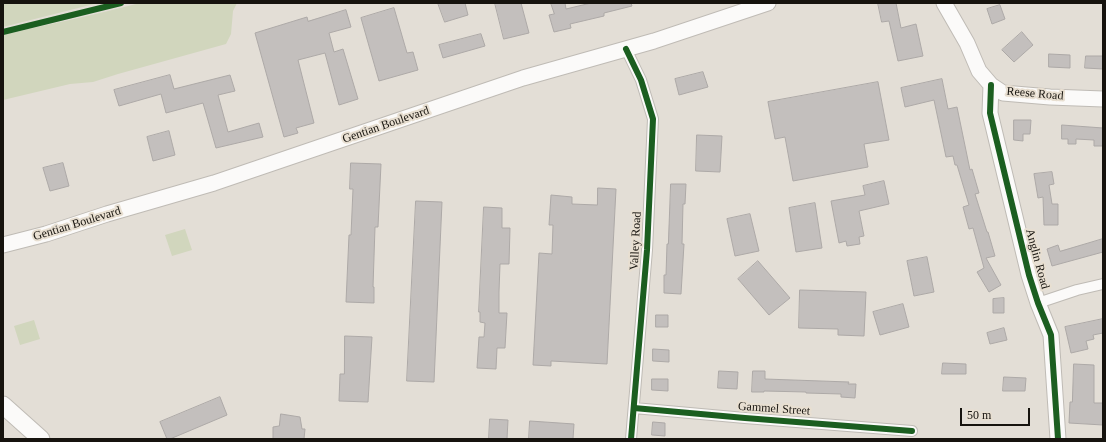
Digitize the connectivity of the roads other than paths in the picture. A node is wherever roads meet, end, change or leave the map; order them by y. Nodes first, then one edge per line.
1 (768, 3) edge
2 (944, 3) edge
3 (626, 49) junction
4 (991, 85) junction
5 (1103, 99) edge
6 (3, 245) edge
7 (1103, 284) edge
8 (1038, 303) junction
9 (3, 405) edge
10 (634, 408) junction
11 (912, 431) dead end
12 (41, 439) edge
13 (631, 439) edge
14 (1058, 439) edge

1 - 3 main road, Gentian Boulevard
2 - 4 main road, Reese Road
3 - 6 main road, Gentian Boulevard
3 - 10 street, Valley Road
4 - 5 main road, Reese Road
4 - 8 main road, Anglin Road
7 - 8 street
8 - 14 main road, Anglin Road
9 - 12 main road
10 - 11 street, Gammel Street
10 - 13 street, Valley Road

